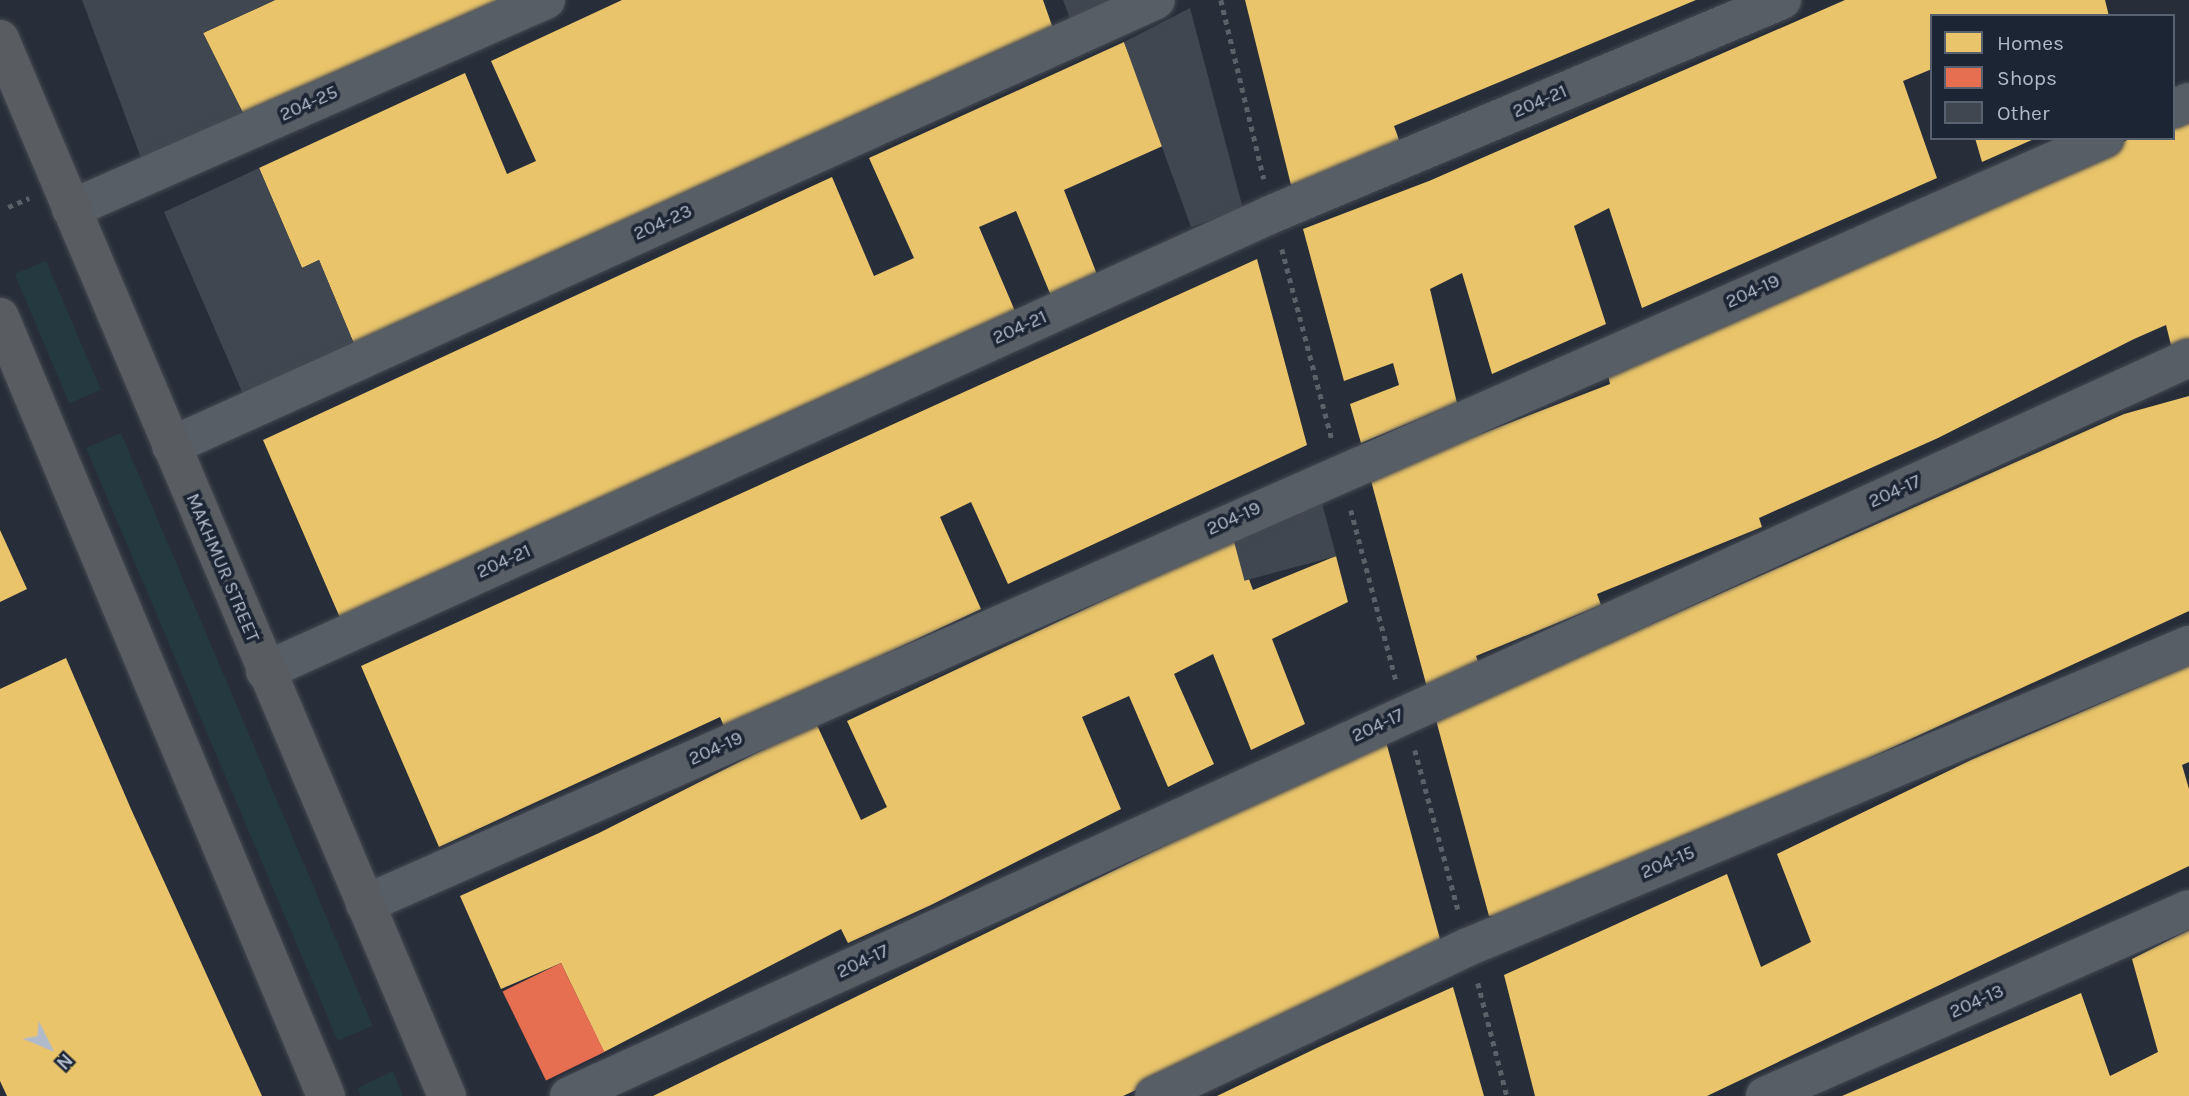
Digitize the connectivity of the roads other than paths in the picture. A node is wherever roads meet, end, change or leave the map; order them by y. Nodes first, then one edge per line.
1 (546, 0) edge
2 (1156, 0) edge
3 (1782, 0) edge
4 (0, 38) edge
5 (2100, 140) edge
6 (72, 209) junction
7 (1, 323) edge
8 (2189, 358) edge
9 (171, 446) junction
10 (2189, 645) edge
11 (265, 671) junction
12 (365, 904) junction
13 (2189, 909) edge
14 (326, 1096) edge
15 (447, 1096) edge
16 (569, 1096) edge
17 (1154, 1096) edge
18 (1765, 1096) edge

1 - 6 street, 204-25
2 - 9 street, 204-23
3 - 11 street, 204-21
4 - 6 highway, MAKHMUR STREET
5 - 12 street, 204-19
6 - 9 highway, MAKHMUR STREET
7 - 14 highway
8 - 16 street, 204-17
9 - 11 highway, MAKHMUR STREET
10 - 17 street, 204-15
11 - 12 highway, MAKHMUR STREET
12 - 15 highway, MAKHMUR STREET
13 - 18 street, 204-13

